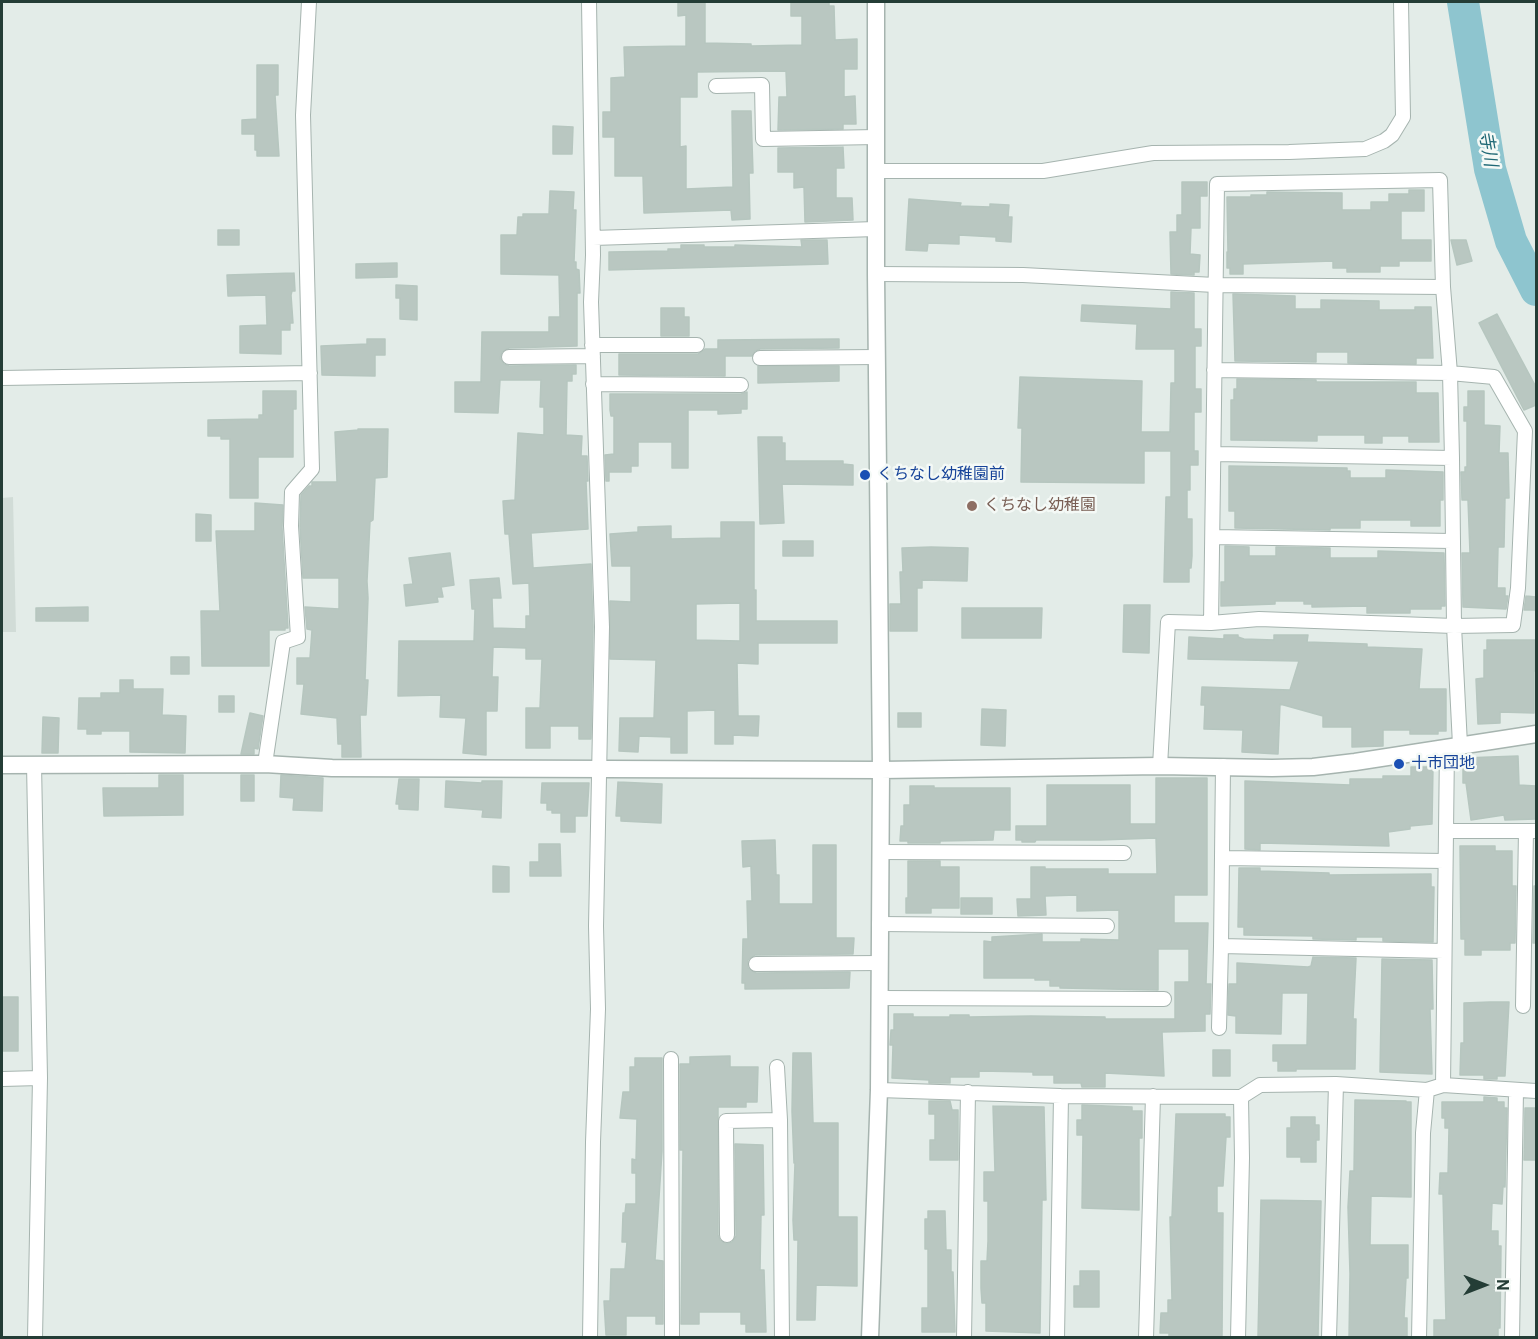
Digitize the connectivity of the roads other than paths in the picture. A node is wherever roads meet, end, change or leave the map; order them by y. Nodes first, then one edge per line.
1 (309, 2) edge
2 (589, 2) edge
3 (876, 2) edge
4 (1401, 2) edge
5 (716, 86) dead end
6 (876, 137) junction
7 (877, 171) junction
8 (876, 229) junction
9 (593, 238) junction
10 (876, 274) junction
11 (1215, 285) junction
12 (1443, 287) junction
13 (697, 345) dead end
14 (592, 351) junction
15 (509, 357) dead end
16 (877, 357) junction
17 (760, 358) dead end
18 (1214, 370) junction
19 (310, 373) junction
20 (1450, 373) junction
21 (2, 378) edge
22 (593, 384) junction
23 (741, 385) dead end
24 (1214, 454) junction
25 (1452, 458) junction
26 (1213, 537) junction
27 (1452, 541) junction
28 (1211, 623) junction
29 (1454, 626) junction
30 (1536, 734) edge
31 (1453, 746) junction
32 (34, 764) junction
33 (265, 764) junction
34 (2, 765) edge
35 (1160, 766) junction
36 (1223, 766) junction
37 (600, 768) junction
38 (881, 770) junction
39 (1446, 831) junction
40 (1531, 831) edge
41 (880, 852) junction
42 (1124, 854) dead end
43 (1222, 858) junction
44 (1445, 861) junction
45 (879, 924) junction
46 (1107, 926) dead end
47 (1221, 946) junction
48 (1444, 951) junction
49 (879, 963) junction
50 (756, 964) dead end
51 (879, 998) junction
52 (1164, 999) dead end
53 (1523, 1006) dead end
54 (1219, 1028) dead end
55 (671, 1059) dead end
56 (777, 1066) dead end
57 (40, 1078) junction
58 (2, 1079) edge
59 (1336, 1084) junction
60 (1443, 1085) junction
61 (879, 1090) junction
62 (1426, 1090) junction
63 (1516, 1091) junction
64 (1536, 1091) edge
65 (968, 1092) junction
66 (1061, 1096) junction
67 (1153, 1096) junction
68 (1241, 1096) junction
69 (780, 1120) junction
70 (727, 1235) dead end
71 (35, 1338) edge
72 (590, 1338) edge
73 (672, 1338) edge
74 (782, 1338) edge
75 (870, 1338) edge
76 (964, 1338) edge
77 (1057, 1338) edge
78 (1146, 1338) edge
79 (1238, 1338) edge
80 (1329, 1338) edge
81 (1419, 1338) edge
82 (1512, 1338) edge

1 - 19 street
2 - 9 street
3 - 6 street
4 - 7 street
5 - 6 street
6 - 7 street
7 - 8 street
8 - 9 street
8 - 10 street
9 - 14 street
10 - 11 street
10 - 16 street
11 - 12 street
11 - 12 street
11 - 18 street
12 - 20 street
13 - 14 street
14 - 15 street
14 - 22 street
16 - 17 street
16 - 38 street
18 - 20 street
18 - 24 street
19 - 21 street
19 - 33 street
20 - 25 street
20 - 29 street
22 - 23 street
22 - 37 street
24 - 25 street
24 - 26 street
25 - 27 street
26 - 27 street
26 - 28 street
27 - 29 street
28 - 29 street
28 - 35 street
29 - 31 street
30 - 31 street
31 - 36 street
31 - 39 street
32 - 33 street
32 - 34 street
32 - 57 street
33 - 37 street
35 - 36 street
35 - 38 street
36 - 43 street
37 - 38 street
37 - 72 street
38 - 41 street
39 - 40 street
39 - 44 street
40 - 53 street
41 - 42 street
41 - 45 street
43 - 44 street
43 - 47 street
44 - 48 street
45 - 46 street
45 - 49 street
47 - 48 street
47 - 54 street
48 - 60 street
49 - 50 street
49 - 51 street
51 - 52 street
51 - 61 street
55 - 73 street
56 - 69 street
57 - 58 street
57 - 71 street
59 - 62 street
59 - 68 street
59 - 80 street
60 - 62 street
60 - 63 street
61 - 65 street
61 - 75 street
62 - 81 street
63 - 64 street
63 - 82 street
65 - 66 street
65 - 76 street
66 - 67 street
66 - 77 street
67 - 68 street
67 - 78 street
68 - 79 street
69 - 70 street
69 - 74 street

